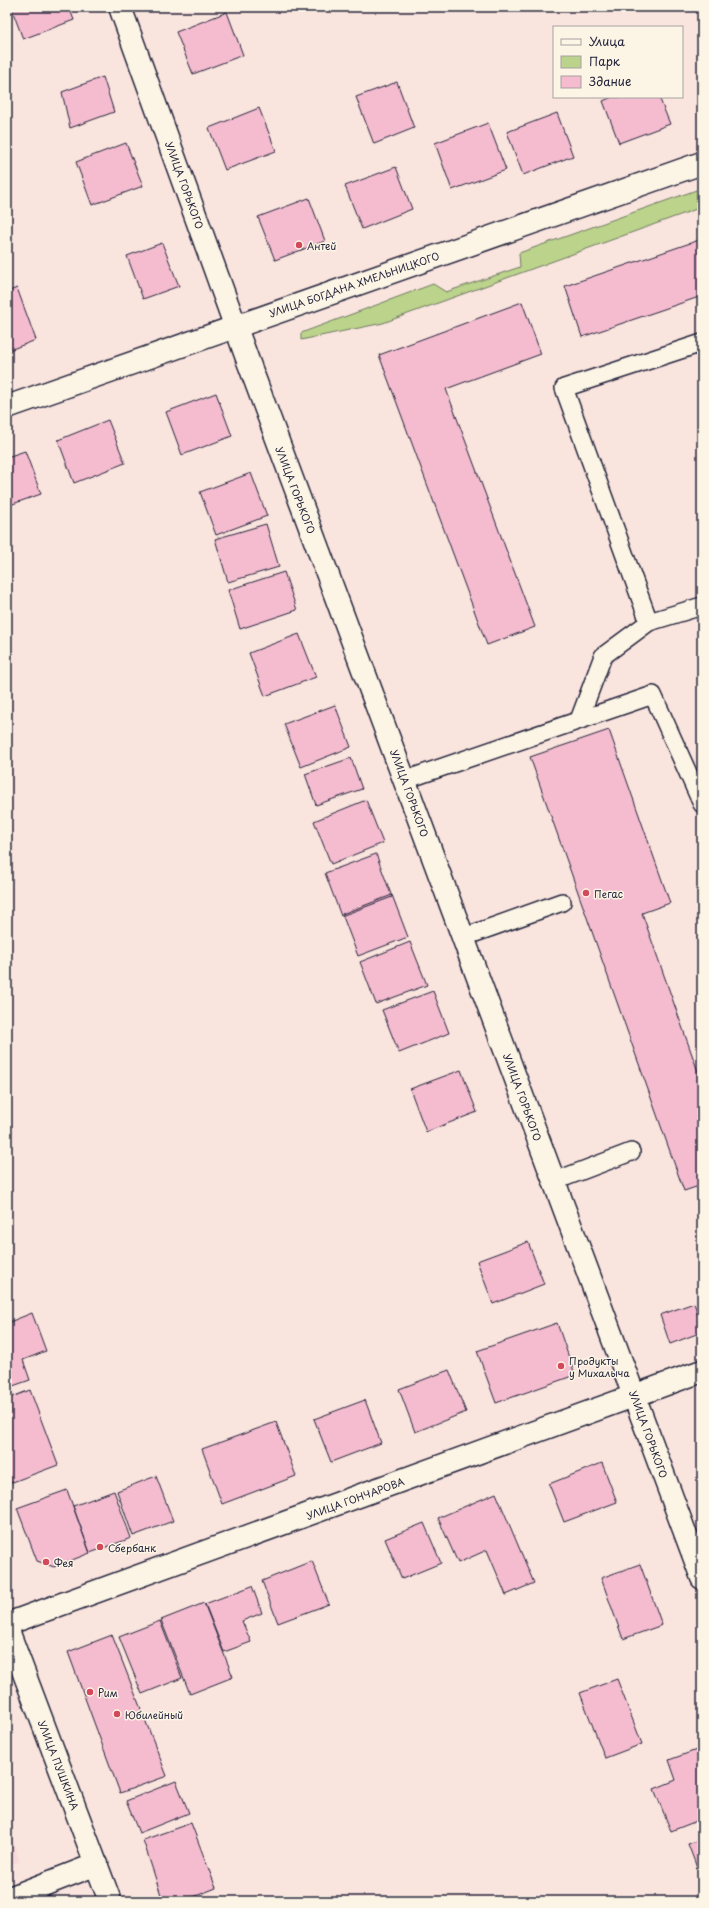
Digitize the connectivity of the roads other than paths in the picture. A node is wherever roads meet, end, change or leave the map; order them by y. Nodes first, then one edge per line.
1 (120, 7) edge
2 (702, 163) edge
3 (235, 325) junction
4 (702, 343) edge
5 (7, 407) edge
6 (702, 606) edge
7 (649, 622) junction
8 (579, 720) junction
9 (405, 780) junction
10 (702, 804) edge
11 (562, 902) dead end
12 (464, 937) junction
13 (631, 1152) dead end
14 (555, 1181) junction
15 (702, 1371) edge
16 (635, 1396) junction
17 (702, 1578) edge
18 (7, 1624) edge
19 (7, 1628) edge
20 (97, 1864) junction
21 (7, 1899) edge
22 (110, 1901) edge

1 - 3 street, УЛИЦА ГОРЬКОГО
2 - 3 street, УЛИЦА БОГДАНА ХМЕЛЬНИЦКОГО
3 - 5 street, УЛИЦА БОГДАНА ХМЕЛЬНИЦКОГО
3 - 9 street, УЛИЦА ГОРЬКОГО
4 - 7 lane
6 - 7 lane
7 - 8 lane
8 - 9 lane
8 - 10 lane
9 - 12 street, УЛИЦА ГОРЬКОГО
11 - 12 lane
12 - 14 street, УЛИЦА ГОРЬКОГО
13 - 14 lane
14 - 16 street, УЛИЦА ГОРЬКОГО
15 - 16 street, УЛИЦА ГОНЧАРОВА
16 - 17 street, УЛИЦА ГОРЬКОГО
16 - 18 street, УЛИЦА ГОНЧАРОВА
19 - 20 street, УЛИЦА ПУШКИНА
20 - 21 street
20 - 22 street, УЛИЦА ПУШКИНА

